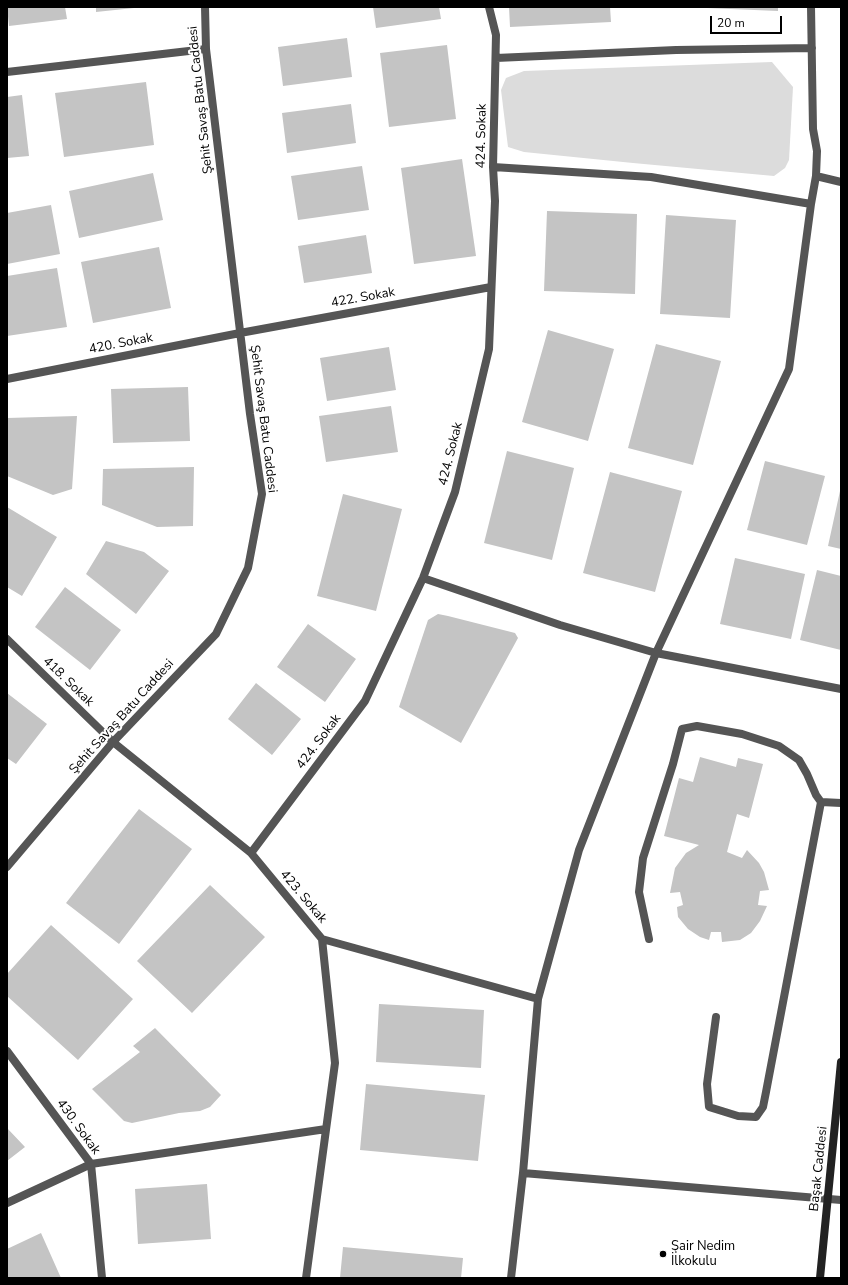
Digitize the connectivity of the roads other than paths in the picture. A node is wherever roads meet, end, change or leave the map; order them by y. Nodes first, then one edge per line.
1 (205, 7) edge
2 (489, 7) edge
3 (811, 7) edge
4 (812, 48) junction
5 (206, 49) junction
6 (496, 58) junction
7 (7, 72) edge
8 (493, 167) junction
9 (816, 176) junction
10 (841, 182) edge
11 (811, 204) junction
12 (491, 287) junction
13 (240, 333) junction
14 (7, 379) edge
15 (423, 578) junction
16 (7, 639) edge
17 (656, 653) junction
18 (841, 690) edge
19 (113, 742) junction
20 (821, 802) junction
21 (841, 803) edge
22 (251, 853) junction
23 (7, 867) edge
24 (322, 939) junction
25 (649, 939) dead end
26 (538, 999) junction
27 (716, 1017) dead end
28 (7, 1051) edge
29 (841, 1062) edge
30 (326, 1130) junction
31 (91, 1164) junction
32 (523, 1173) junction
33 (828, 1199) junction
34 (841, 1200) edge
35 (7, 1203) edge
36 (102, 1278) edge
37 (306, 1278) edge
38 (511, 1278) edge
39 (820, 1278) edge

1 - 5 street, Şehit Savaş Batu Caddesi
2 - 6 street, 424. Sokak
3 - 4 street
4 - 6 street
4 - 9 street
5 - 7 street
5 - 13 street, Şehit Savaş Batu Caddesi
6 - 8 street, 424. Sokak
8 - 11 street
8 - 12 street, 424. Sokak
9 - 10 street
9 - 11 street
11 - 17 street
12 - 13 street, 422. Sokak
12 - 15 street, 424. Sokak
13 - 14 street, 420. Sokak
13 - 19 street, Şehit Savaş Batu Caddesi
15 - 17 street
15 - 22 street, 424. Sokak
16 - 19 street, 418. Sokak
17 - 18 street
17 - 26 street
19 - 22 street, 423. Sokak
19 - 23 street, Şehit Savaş Batu Caddesi
20 - 21 street
20 - 25 street
20 - 27 street
22 - 24 street, 423. Sokak
24 - 26 street, 423. Sokak
24 - 30 street
26 - 32 street
28 - 31 street, 430. Sokak
29 - 33 main road, Başak Caddesi
30 - 31 street
30 - 37 street
31 - 35 street
31 - 36 street, 430. Sokak
32 - 33 street
32 - 38 street
33 - 34 street
33 - 39 main road, Başak Caddesi

